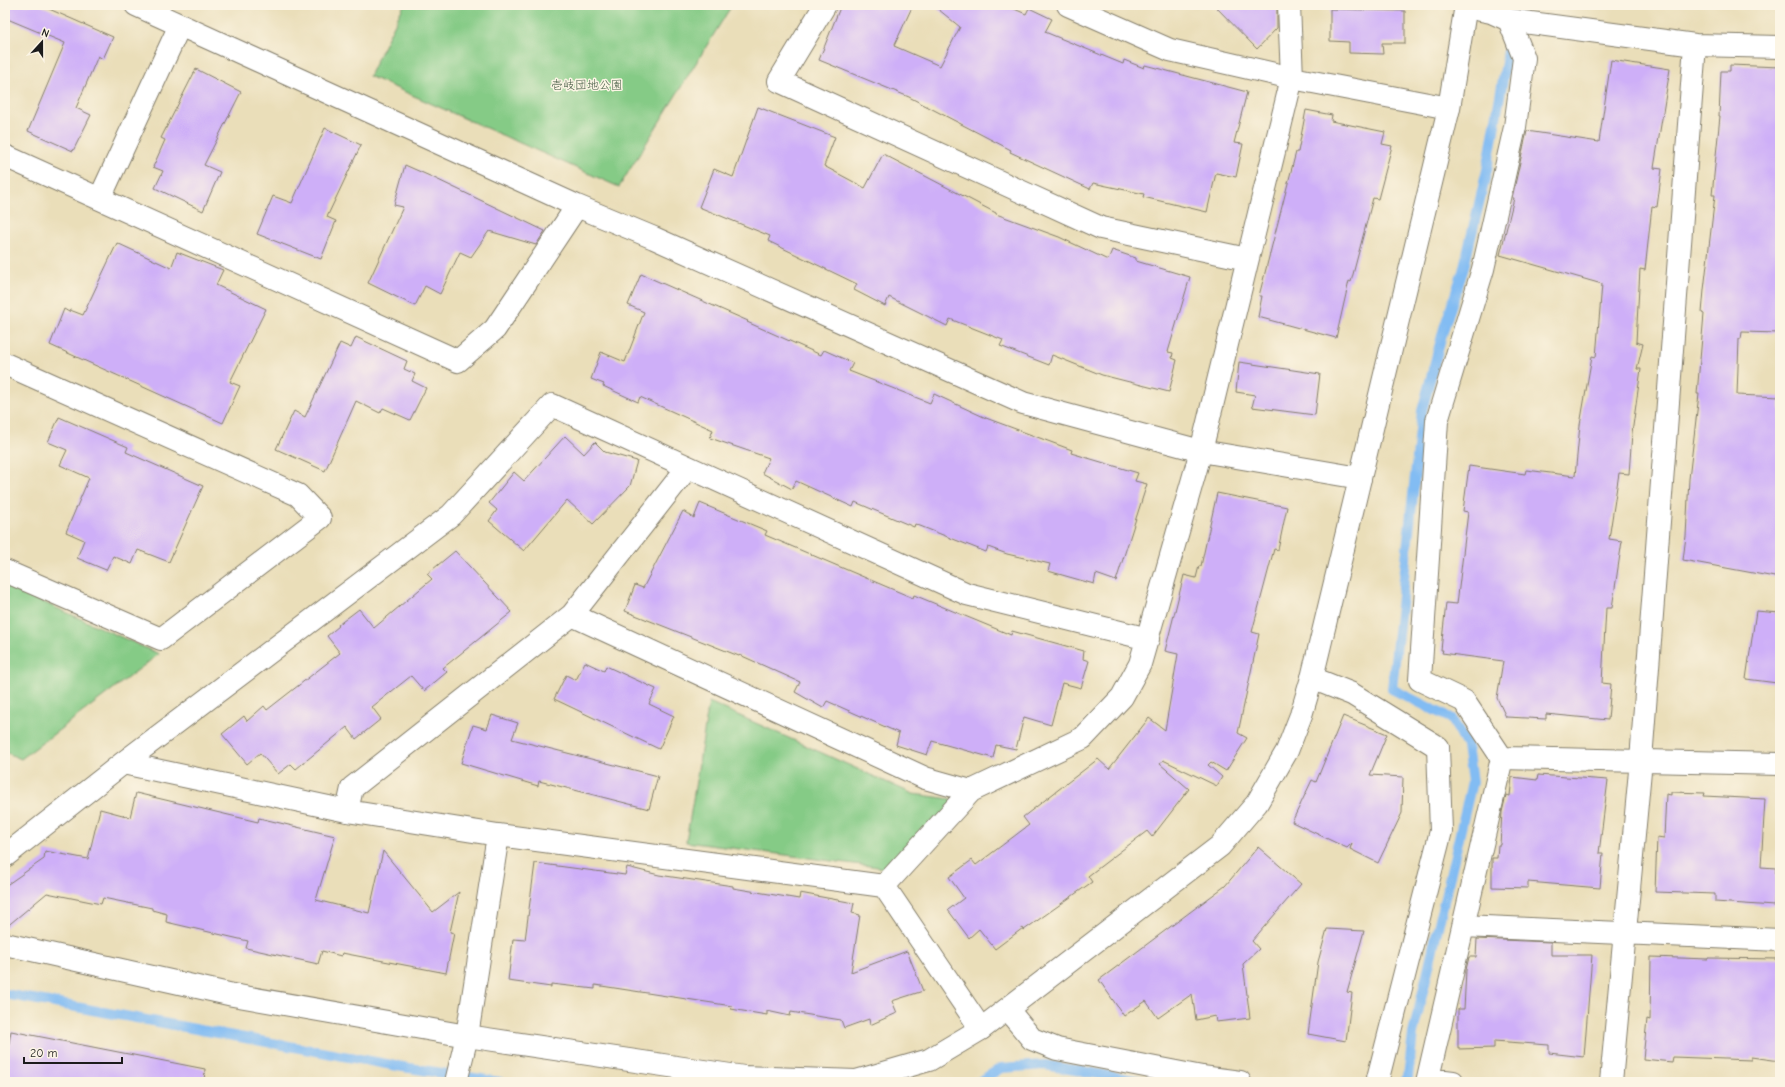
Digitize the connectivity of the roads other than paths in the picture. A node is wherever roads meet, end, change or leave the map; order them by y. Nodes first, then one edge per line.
1 (136, 5) edge
2 (825, 5) edge
3 (1068, 5) edge
4 (1289, 5) edge
5 (1466, 6) edge
6 (1500, 16) junction
7 (180, 25) junction
8 (1695, 45) junction
9 (1780, 47) edge
10 (1292, 78) junction
11 (1449, 108) junction
12 (5, 156) edge
13 (100, 198) junction
14 (577, 206) junction
15 (1247, 259) junction
16 (5, 364) edge
17 (1201, 450) junction
18 (688, 467) junction
19 (1360, 478) junction
20 (5, 570) edge
21 (572, 615) junction
22 (1148, 639) junction
23 (1312, 678) junction
24 (1502, 758) junction
25 (1641, 760) junction
26 (123, 763) junction
27 (1780, 764) edge
28 (971, 791) junction
29 (347, 810) junction
30 (498, 835) junction
31 (5, 856) edge
32 (884, 886) junction
33 (1463, 926) junction
34 (1623, 933) junction
35 (1780, 940) edge
36 (5, 944) edge
37 (1008, 1010) junction
38 (981, 1029) junction
39 (467, 1036) junction
40 (1428, 1080) edge
41 (456, 1082) edge
42 (1240, 1082) edge
43 (1377, 1082) edge
44 (1453, 1082) edge
45 (1611, 1082) edge

1 - 7 street
2 - 15 street
3 - 10 street
4 - 10 street
5 - 6 street
5 - 11 street
6 - 8 street
6 - 24 street
7 - 13 street
7 - 14 street
8 - 9 street
8 - 25 street
10 - 11 street
10 - 15 street
11 - 19 street
12 - 13 street
13 - 14 street
14 - 17 street
15 - 17 street
16 - 20 street
17 - 19 street
17 - 22 street
18 - 21 street
18 - 22 street
18 - 26 street
19 - 23 street
21 - 28 street
21 - 29 street
22 - 28 street
23 - 37 street
23 - 43 street
24 - 25 street
24 - 33 street
25 - 27 street
25 - 34 street
26 - 29 street
26 - 31 street
28 - 32 street
29 - 30 street
30 - 32 street
30 - 39 street
32 - 38 street
33 - 34 street
33 - 40 street
34 - 35 street
34 - 45 street
36 - 39 street
37 - 38 street
37 - 42 street
38 - 39 street
39 - 41 street
40 - 44 street

